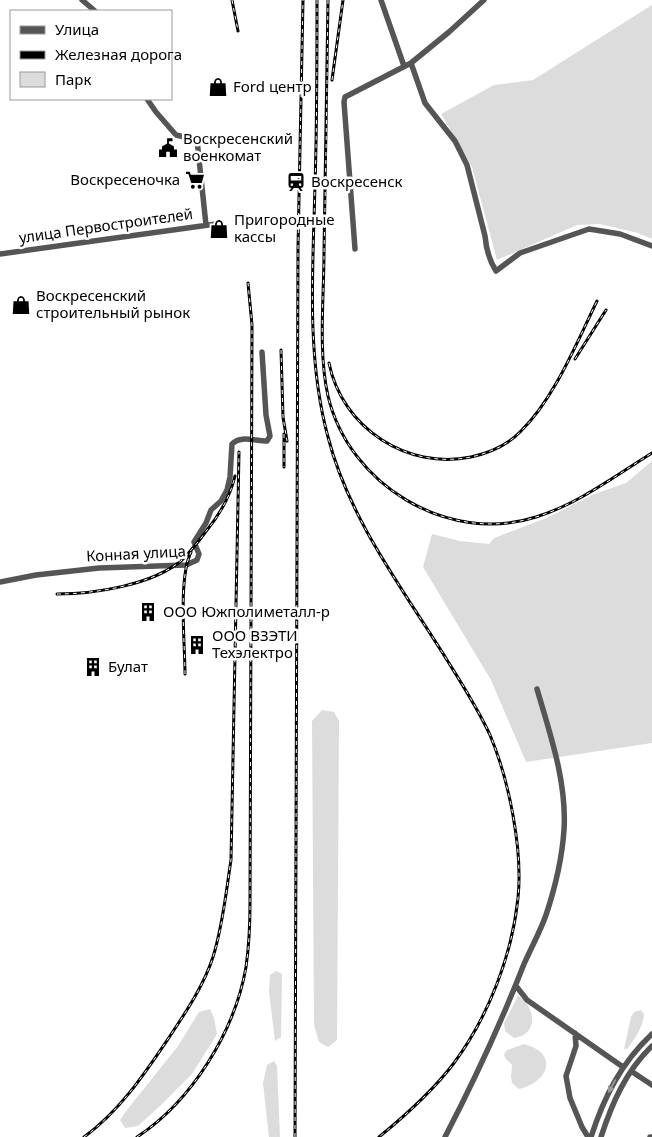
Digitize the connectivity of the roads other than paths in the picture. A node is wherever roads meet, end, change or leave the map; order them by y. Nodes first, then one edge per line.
1 (82, 0) edge
2 (381, 0) edge
3 (484, 0) edge
4 (94, 10) edge
5 (410, 63) junction
6 (404, 66) junction
7 (148, 100) edge
8 (216, 224) dead end
9 (206, 225) junction
10 (652, 246) edge
11 (355, 248) dead end
12 (0, 254) edge
13 (262, 352) dead end
14 (0, 582) edge
15 (537, 689) dead end
16 (516, 986) junction
17 (575, 1033) junction
18 (652, 1034) edge
19 (652, 1046) edge
20 (623, 1067) junction
21 (631, 1071) junction
22 (652, 1084) edge
23 (445, 1137) edge
24 (590, 1137) edge
25 (601, 1137) edge

1 - 4 street
2 - 6 street
3 - 5 street
5 - 6 street
5 - 10 street
6 - 11 street
7 - 9 street
8 - 9 street, улица Первостроителей
9 - 12 street, улица Первостроителей
13 - 14 street, Конная улица
15 - 16 street
16 - 17 street
16 - 23 street
17 - 20 street
17 - 24 street
18 - 20 street
19 - 21 street
20 -> 24 street
21 - 22 street
21 - 25 street

